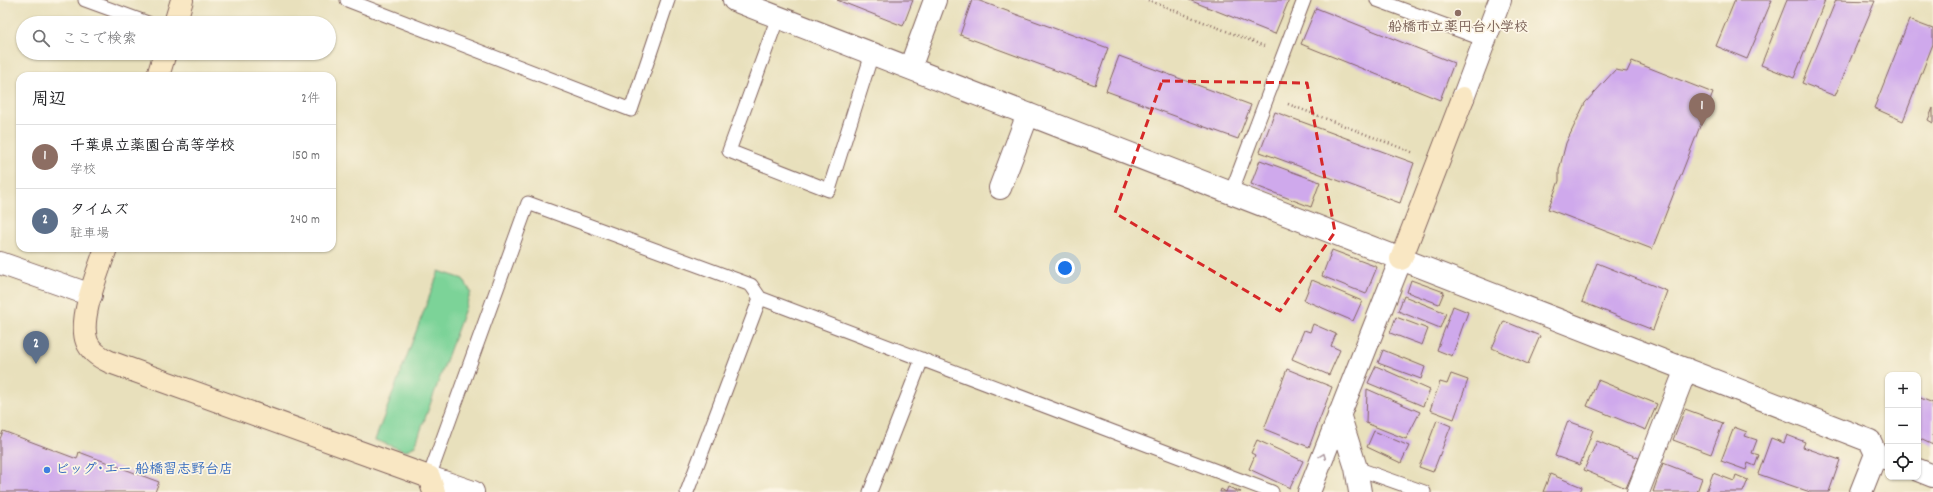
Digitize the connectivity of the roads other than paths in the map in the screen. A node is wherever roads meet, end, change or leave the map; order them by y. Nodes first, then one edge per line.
1 (85, 0) edge
2 (182, 0) edge
3 (348, 0) edge
4 (668, 0) edge
5 (734, 0) edge
6 (936, 0) edge
7 (1304, 0) edge
8 (1377, 0) edge
9 (1500, 0) edge
10 (129, 16) edge
11 (177, 16) edge
12 (778, 17) junction
13 (1485, 40) junction
14 (872, 54) junction
15 (163, 60) edge
16 (910, 68) junction
17 (159, 72) edge
18 (1028, 114) junction
19 (1000, 188) dead end
20 (1230, 193) junction
21 (105, 252) edge
22 (1401, 259) junction
23 (1, 268) edge
24 (91, 295) junction
25 (760, 298) junction
26 (922, 359) junction
27 (1686, 369) junction
28 (1339, 414) junction
29 (1882, 456) edge
30 (1356, 468) junction
31 (1921, 471) edge
32 (1933, 476) edge
33 (431, 484) edge
34 (473, 492) edge
35 (687, 492) edge
36 (870, 492) edge
37 (1272, 492) edge
38 (1309, 492) edge
39 (1360, 492) edge
40 (1424, 492) edge
41 (1638, 492) edge
42 (1861, 492) edge

1 - 10 lane
2 - 11 street
3 - 4 lane
5 - 12 street
6 - 16 street
7 - 20 lane
8 - 13 lane
9 - 13 street
12 - 14 street
12 - 14 lane
13 - 22 street
14 - 16 street
15 - 17 street
16 - 18 street
18 - 19 street
18 - 20 street
20 - 22 street
21 - 24 street
22 - 27 street
22 - 28 street
23 - 24 street
24 - 33 street
25 - 26 lane
25 - 33 lane
25 - 35 lane
26 - 36 lane
26 - 37 lane
27 - 29 street
27 - 41 street
28 - 30 street
38 -> 28 street
29 - 42 street
30 - 39 street
30 - 40 lane
31 - 32 street
33 - 34 street

